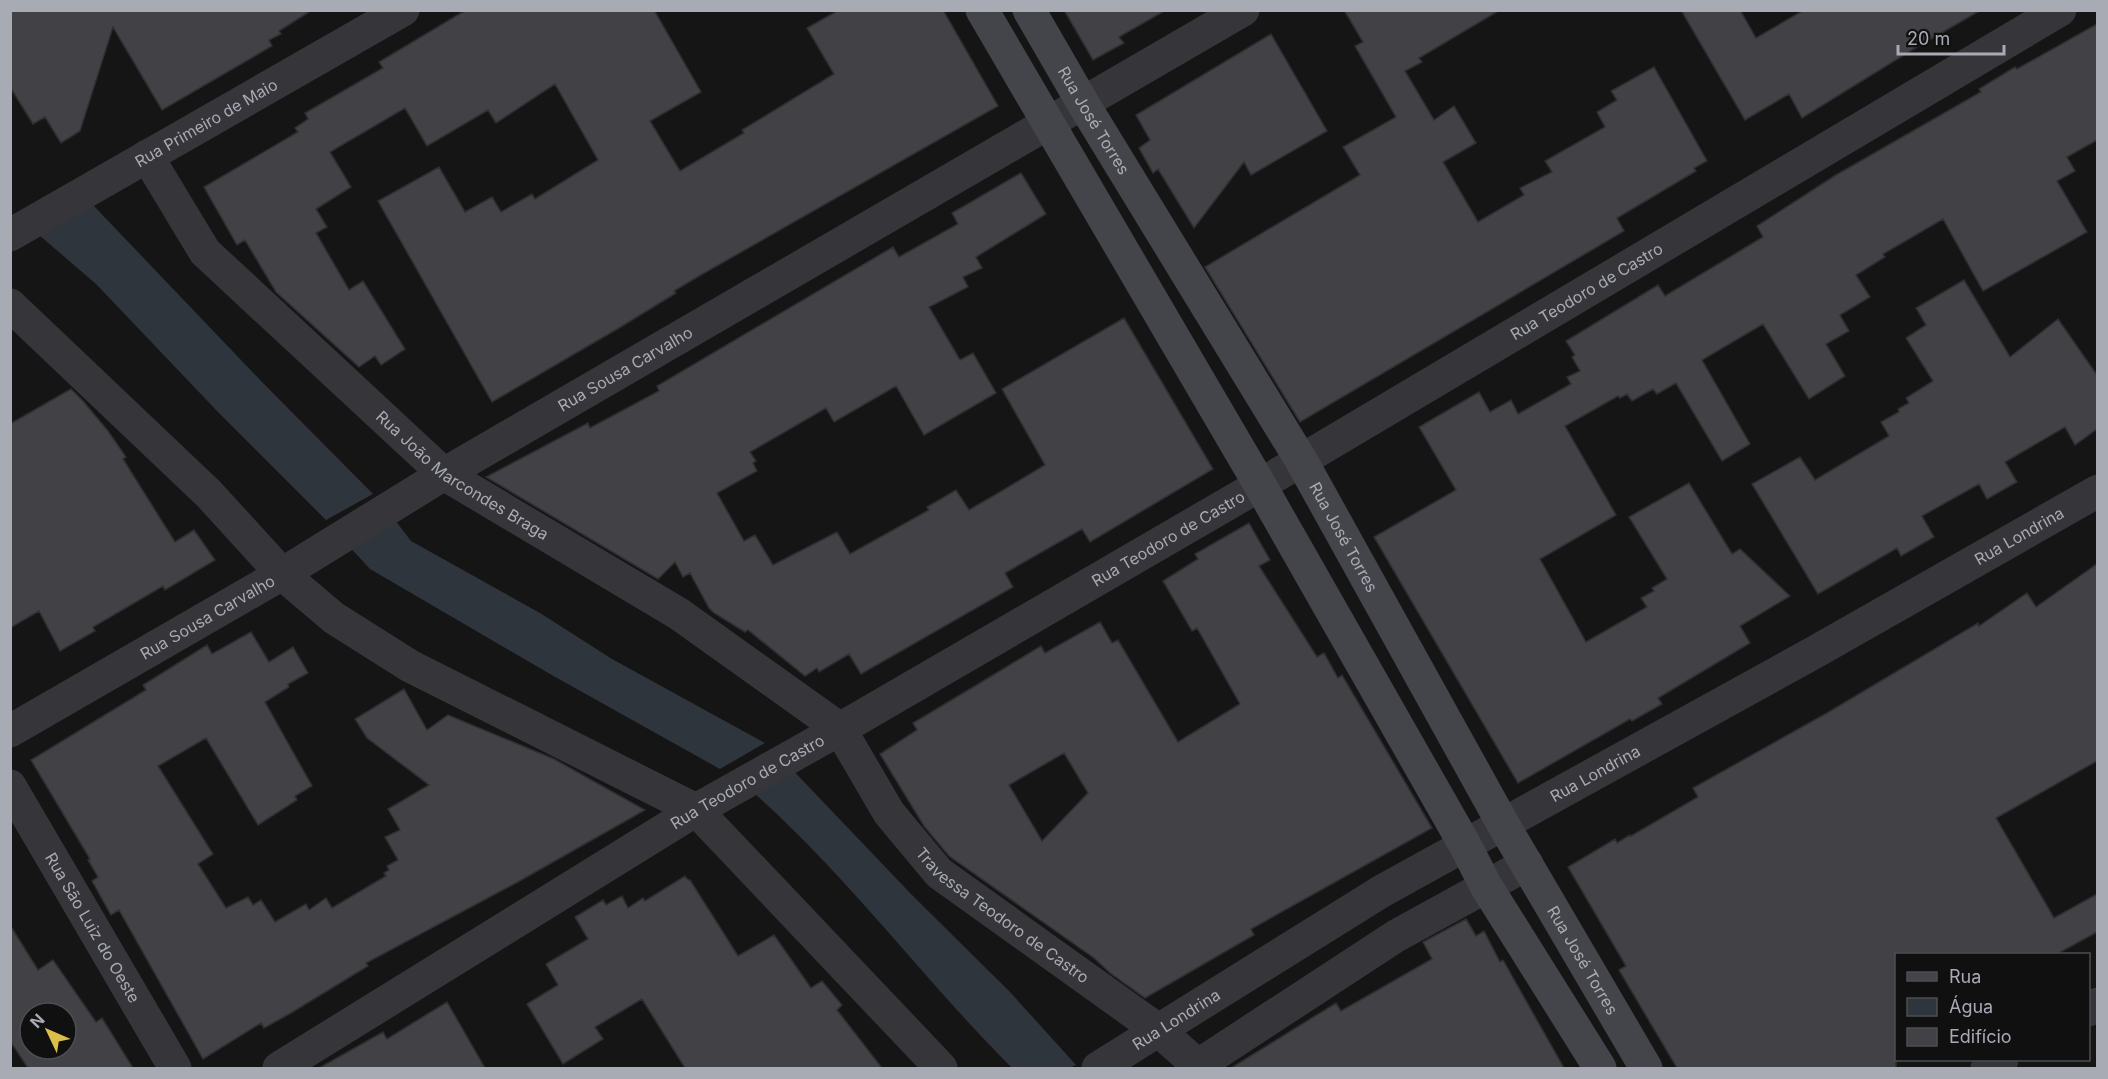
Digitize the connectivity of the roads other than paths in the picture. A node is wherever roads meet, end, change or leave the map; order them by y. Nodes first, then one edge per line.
1 (403, 10) edge
2 (982, 10) edge
3 (1029, 10) edge
4 (1244, 10) edge
5 (2060, 10) edge
6 (1084, 105) junction
7 (1047, 124) junction
8 (147, 156) junction
9 (10, 235) edge
10 (10, 305) edge
11 (1301, 460) junction
12 (444, 474) junction
13 (1260, 485) junction
14 (2097, 491) edge
15 (282, 574) junction
16 (840, 729) junction
17 (10, 731) edge
18 (10, 786) edge
19 (696, 810) junction
20 (1503, 825) junction
21 (1466, 845) junction
22 (1527, 864) junction
23 (1486, 886) junction
24 (1158, 1030) junction
25 (175, 1068) edge
26 (279, 1068) edge
27 (941, 1068) edge
28 (1098, 1068) edge
29 (1198, 1068) edge
30 (1600, 1068) edge
31 (1646, 1068) edge

1 - 8 street, Rua Primeiro de Maio
2 - 7 street
3 - 6 street, Rua José Torres
4 - 6 street, Rua Sousa Carvalho
5 - 11 street, Rua Teodoro de Castro
6 - 7 street, Rua Sousa Carvalho
6 - 11 street, Rua José Torres
7 - 12 street, Rua Sousa Carvalho
7 - 13 street
8 - 9 street, Rua Primeiro de Maio
8 - 12 street, Rua João Marcondes Braga
10 - 15 street
11 - 13 street, Rua Teodoro de Castro
11 - 20 street, Rua José Torres
12 - 15 street, Rua Sousa Carvalho
12 - 16 street, Rua João Marcondes Braga
13 - 16 street, Rua Teodoro de Castro
13 - 21 street
14 - 20 street, Rua Londrina
15 - 17 street, Rua Sousa Carvalho
15 - 19 street
16 - 19 street, Rua Teodoro de Castro
16 - 24 street, Travessa Teodoro de Castro
18 - 25 street, Rua São Luiz do Oeste
19 - 26 street, Rua Teodoro de Castro
19 - 27 street
20 - 21 street, Rua Londrina
20 - 22 street, Rua José Torres
21 - 23 street
21 - 24 street, Rua Londrina
22 - 23 street
22 - 31 street, Rua José Torres
23 - 29 street
23 - 30 street
24 - 28 street, Rua Londrina
24 - 29 street, Travessa Teodoro de Castro

